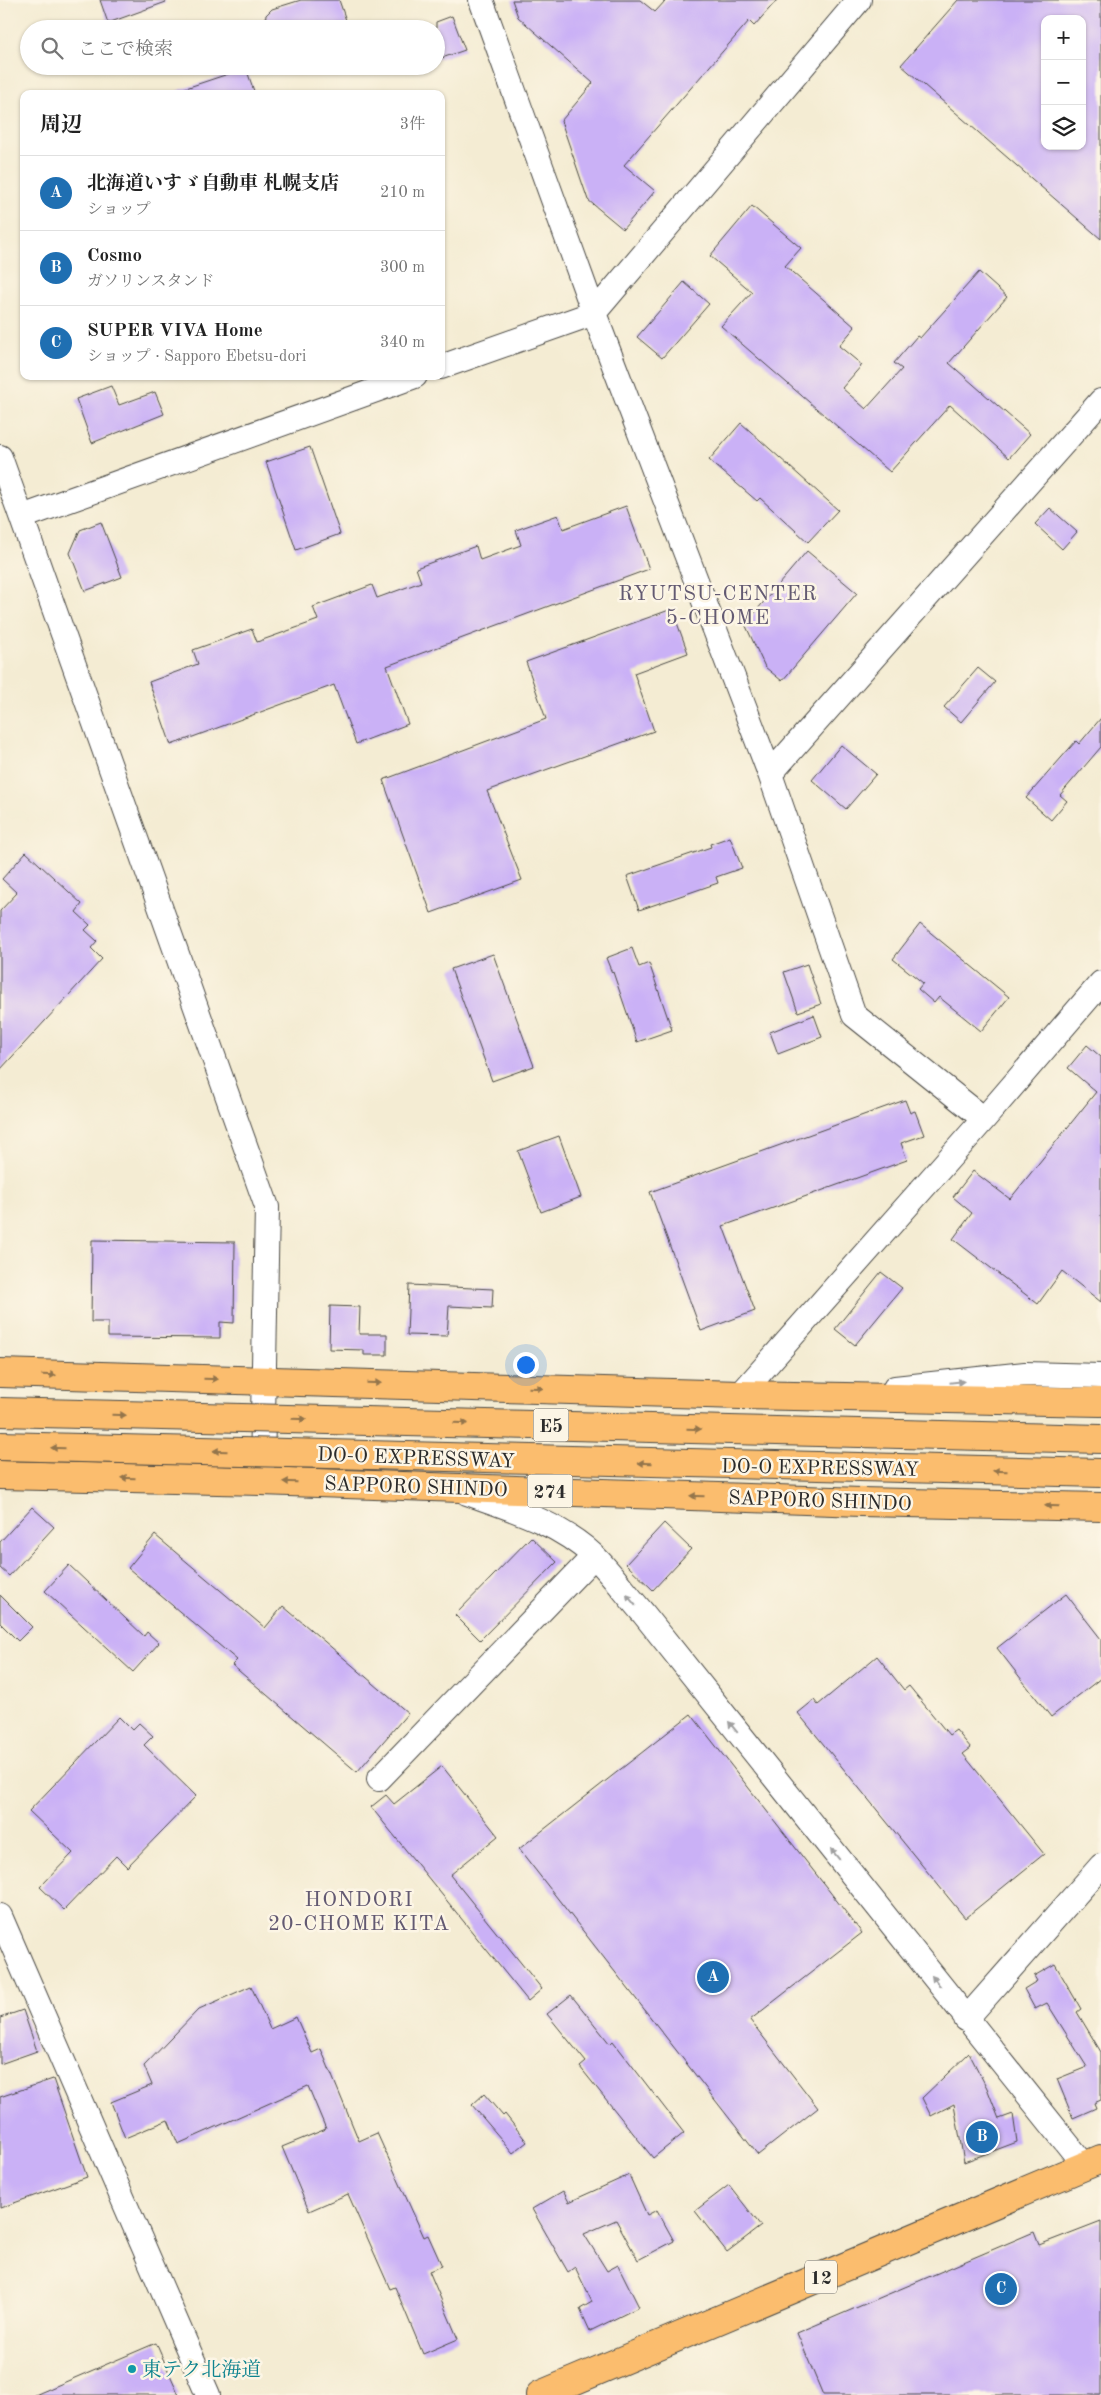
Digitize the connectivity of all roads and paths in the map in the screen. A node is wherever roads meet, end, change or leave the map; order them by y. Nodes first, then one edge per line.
1 (482, 0) edge
2 (859, 0) edge
3 (594, 313) junction
4 (445, 366) edge
5 (404, 380) edge
6 (1101, 401) edge
7 (0, 457) edge
8 (22, 516) junction
9 (770, 774) junction
10 (1101, 983) edge
11 (984, 1120) junction
12 (0, 1373) edge
13 (1101, 1376) edge
14 (264, 1380) junction
15 (740, 1395) junction
16 (821, 1396) junction
17 (1101, 1402) edge
18 (0, 1412) edge
19 (1101, 1439) edge
20 (0, 1446) edge
21 (1101, 1473) edge
22 (0, 1475) edge
23 (261, 1481) junction
24 (453, 1488) junction
25 (1101, 1507) edge
26 (594, 1556) junction
27 (379, 1778) dead end
28 (1101, 1866) edge
29 (0, 1916) edge
30 (966, 2019) junction
31 (1093, 2163) edge
32 (208, 2395) edge
33 (540, 2395) edge

1 - 3 street
2 - 3 street
3 - 4 street
3 - 9 street
5 - 8 street
6 - 9 street
7 - 8 street
8 - 14 street
9 - 11 street
10 - 11 street
11 - 15 street
12 -> 14 highway
16 -> 13 street
14 -> 15 highway
14 - 23 street
15 - 16 highway
16 - 17 highway
18 -> 19 highway, DO-O EXPRESSWAY / E5, bridge
21 -> 20 highway, DO-O EXPRESSWAY / E5, bridge
23 -> 22 highway, SAPPORO SHINDO / 274
24 -> 23 highway, SAPPORO SHINDO / 274
25 -> 24 highway, SAPPORO SHINDO / 274
24 - 26 street
26 - 27 street
30 -> 26 street
28 - 30 street
29 - 32 street
30 - 31 street
31 - 33 highway, 12

